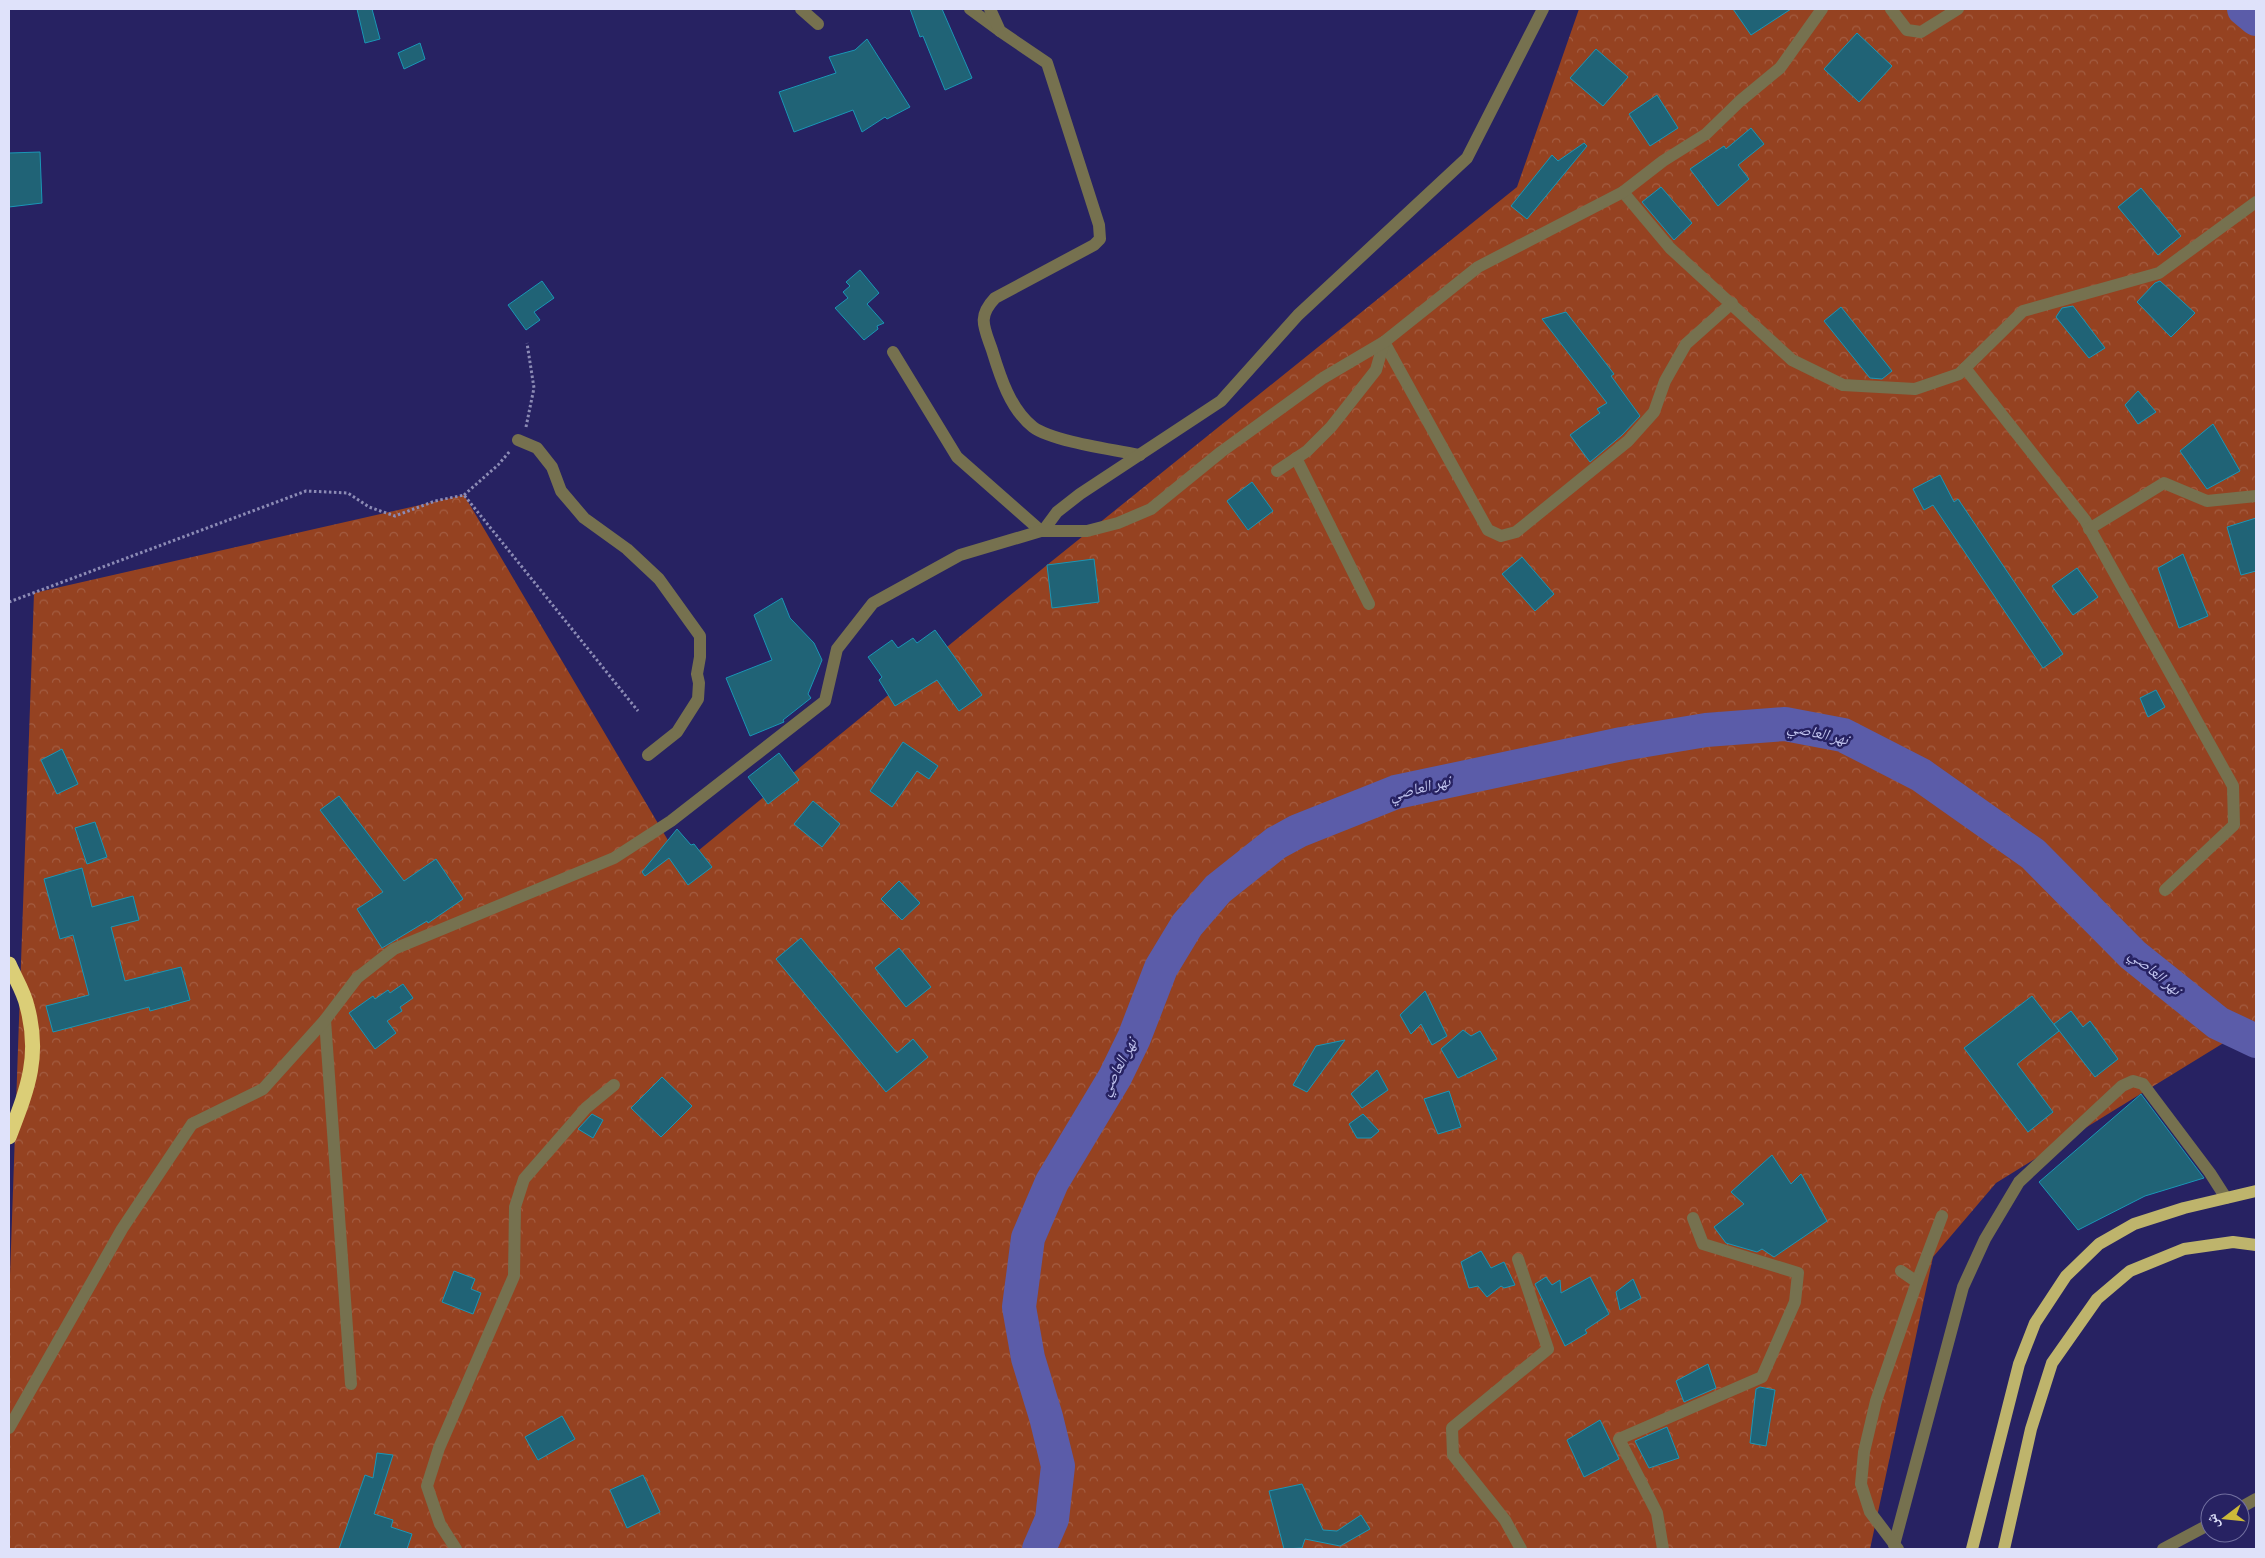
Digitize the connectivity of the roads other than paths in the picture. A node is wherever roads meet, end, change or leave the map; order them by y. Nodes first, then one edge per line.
1 (801, 9) edge
2 (970, 9) edge
3 (990, 9) edge
4 (1543, 9) edge
5 (1822, 9) edge
6 (1891, 9) edge
7 (1958, 9) edge
8 (818, 24) dead end
9 (1000, 31) junction
10 (1623, 192) junction
11 (2256, 202) edge
12 (1732, 303) junction
13 (1384, 342) junction
14 (893, 352) dead end
15 (1965, 368) junction
16 (518, 440) dead end
17 (1140, 455) junction
18 (1296, 458) junction
19 (1277, 471) dead end
20 (2256, 496) edge
21 (2089, 528) junction
22 (1042, 531) junction
23 (1368, 604) dead end
24 (648, 755) dead end
25 (2165, 890) dead end
26 (9, 964) edge
27 (325, 1020) junction
28 (614, 1085) dead end
29 (9, 1137) edge
30 (2256, 1191) edge
31 (2226, 1198) junction
32 (1942, 1216) dead end
33 (1693, 1218) dead end
34 (2256, 1245) edge
35 (1518, 1259) dead end
36 (1901, 1271) dead end
37 (1918, 1282) junction
38 (351, 1384) dead end
39 (9, 1428) edge
40 (2200, 1529) edge
41 (1896, 1547) edge
42 (456, 1549) edge
43 (1521, 1549) edge
44 (1663, 1549) edge
45 (1972, 1549) edge
46 (2004, 1549) edge
47 (2163, 1549) edge

1 - 8 street
2 - 9 street
3 - 9 street
4 - 17 street
5 - 10 street
6 - 7 street
9 - 17 street
10 - 12 street
10 - 13 street
11 - 15 street
12 - 13 street
12 - 15 street
13 - 18 street
13 - 22 street
14 - 22 street
15 - 21 street
16 - 24 street
17 - 22 street
18 - 19 street
18 - 23 street
20 - 21 street
21 - 25 street
22 - 27 street
26 - 29 highway
27 - 38 street
27 - 39 street
28 - 42 street
30 - 31 main road
31 - 41 street
31 - 45 main road
32 - 37 street
33 - 44 street
34 - 46 main road
35 - 43 street
36 - 37 street
37 - 41 street
40 - 47 street

